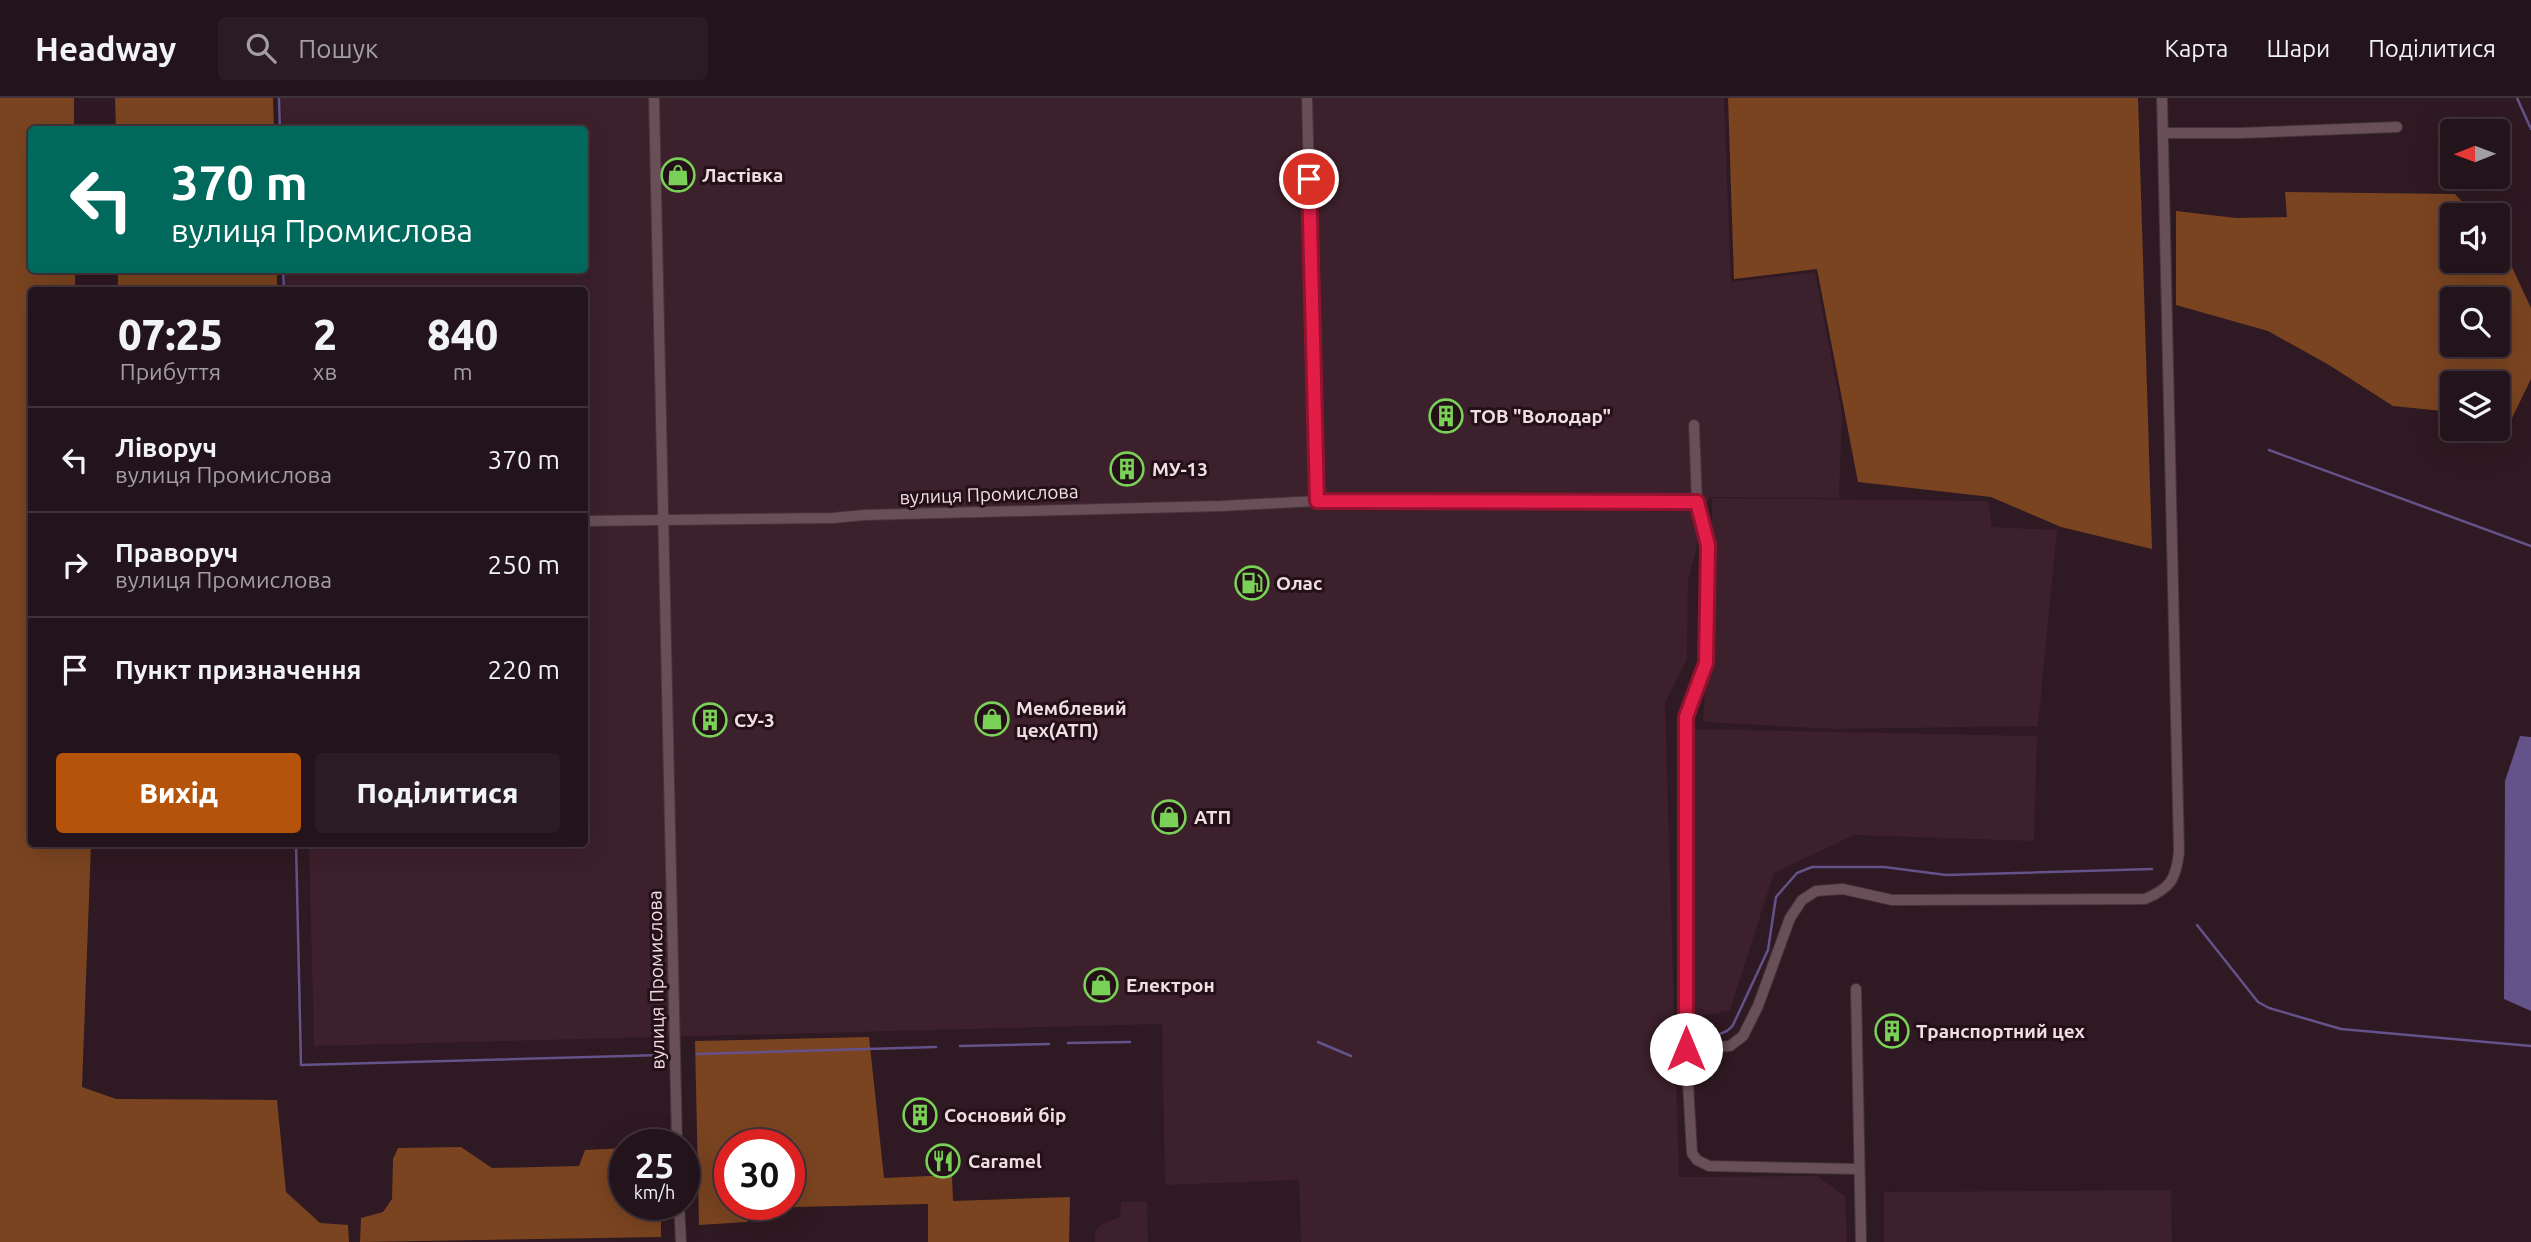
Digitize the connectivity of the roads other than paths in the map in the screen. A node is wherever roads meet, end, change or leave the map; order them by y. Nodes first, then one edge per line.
1 (654, 98) edge
2 (1307, 98) edge
3 (2162, 98) edge
4 (2397, 127) dead end
5 (2163, 133) junction
6 (1693, 425) dead end
7 (1317, 501) junction
8 (1697, 502) junction
9 (663, 521) junction
10 (588, 522) edge
11 (1856, 989) dead end
12 (1686, 1049) junction
13 (677, 1129) edge
14 (1860, 1169) junction
15 (680, 1220) edge
16 (681, 1242) edge
17 (1861, 1242) edge

1 - 9 street, вулиця Промислова
2 - 7 street
3 - 5 street
4 - 5 street
5 - 12 street
6 - 8 street
7 - 8 street, вулиця Промислова
7 - 9 street, вулиця Промислова
8 - 12 street
9 - 10 street, вулиця Промислова
9 - 13 street, вулиця Промислова
11 - 14 street
12 - 14 street
14 - 17 street
15 - 16 street

